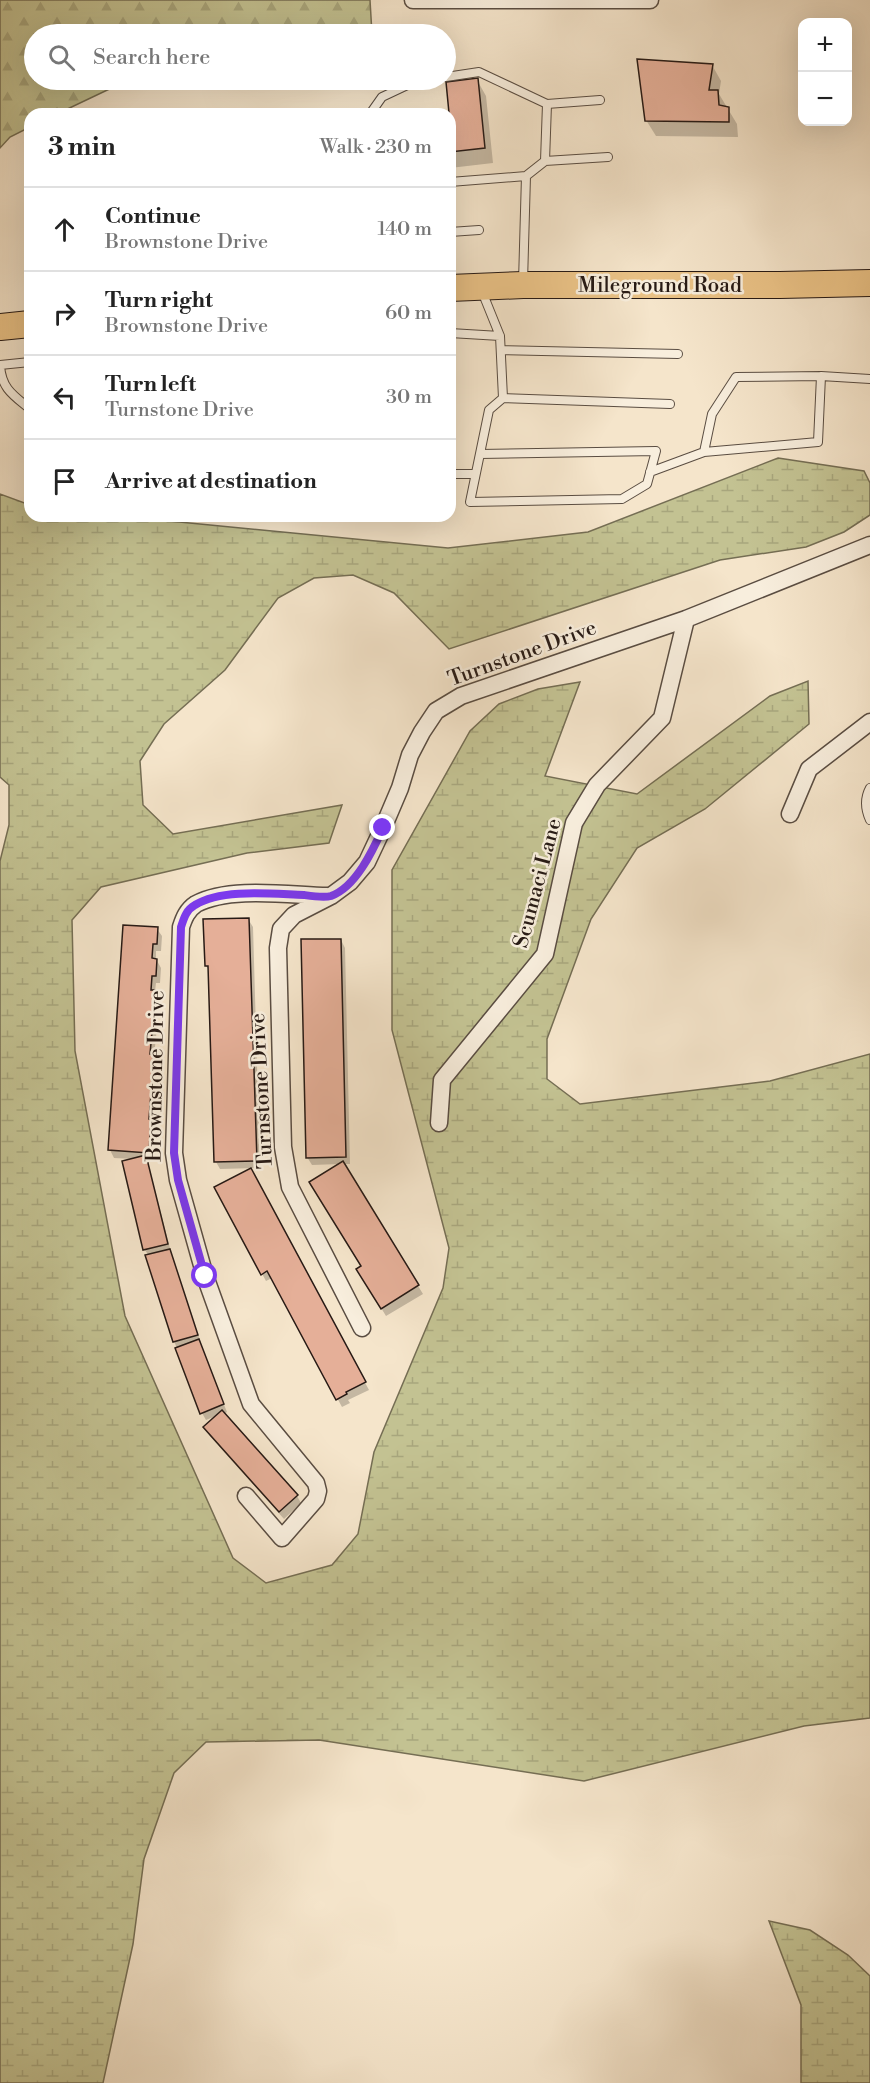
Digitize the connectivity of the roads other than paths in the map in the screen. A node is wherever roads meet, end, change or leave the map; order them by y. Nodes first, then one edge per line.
1 (413, 0) edge
2 (650, 0) edge
3 (456, 75) edge
4 (397, 90) edge
5 (600, 100) dead end
6 (547, 104) junction
7 (374, 108) edge
8 (608, 157) dead end
9 (545, 161) junction
10 (526, 177) junction
11 (456, 182) edge
12 (479, 230) dead end
13 (456, 232) edge
14 (870, 283) edge
15 (523, 285) junction
16 (479, 286) junction
17 (456, 288) edge
18 (24, 325) edge
19 (0, 327) edge
20 (456, 333) edge
21 (500, 336) junction
22 (502, 350) junction
23 (678, 354) dead end
24 (24, 363) edge
25 (0, 365) edge
26 (0, 375) edge
27 (821, 376) junction
28 (870, 379) edge
29 (503, 398) junction
30 (24, 404) edge
31 (670, 404) dead end
32 (705, 452) junction
33 (480, 454) junction
34 (650, 472) junction
35 (456, 474) edge
36 (476, 474) junction
37 (870, 545) edge
38 (686, 618) junction
39 (870, 722) edge
40 (870, 788) edge
41 (789, 814) dead end
42 (870, 820) edge
43 (331, 896) junction
44 (439, 1123) dead end
45 (362, 1328) dead end
46 (246, 1496) dead end

1 - 2 street
3 - 6 lane
4 - 7 lane
5 - 6 lane
6 - 9 lane
8 - 9 lane
9 - 10 lane
10 - 11 lane
10 - 15 lane
12 - 13 lane
14 - 15 main road, Mileground Road
15 - 16 main road, Mileground Road
16 - 17 main road, Mileground Road
16 - 21 lane
18 - 19 main road
20 - 21 lane
21 - 22 lane
22 - 23 lane
22 - 29 lane
24 - 25 lane
25 - 26 lane
26 - 30 lane
27 - 28 lane
27 - 32 lane
27 - 32 lane
29 - 31 lane
29 - 33 lane
32 - 34 lane
33 - 34 lane
33 - 36 lane
34 - 36 lane
35 - 36 lane
37 - 38 street, Turnstone Drive
38 - 43 street, Turnstone Drive
38 - 44 street, Scumaci Lane
39 - 41 street
40 - 42 lane
43 - 45 street, Turnstone Drive
43 - 46 street, Brownstone Drive

